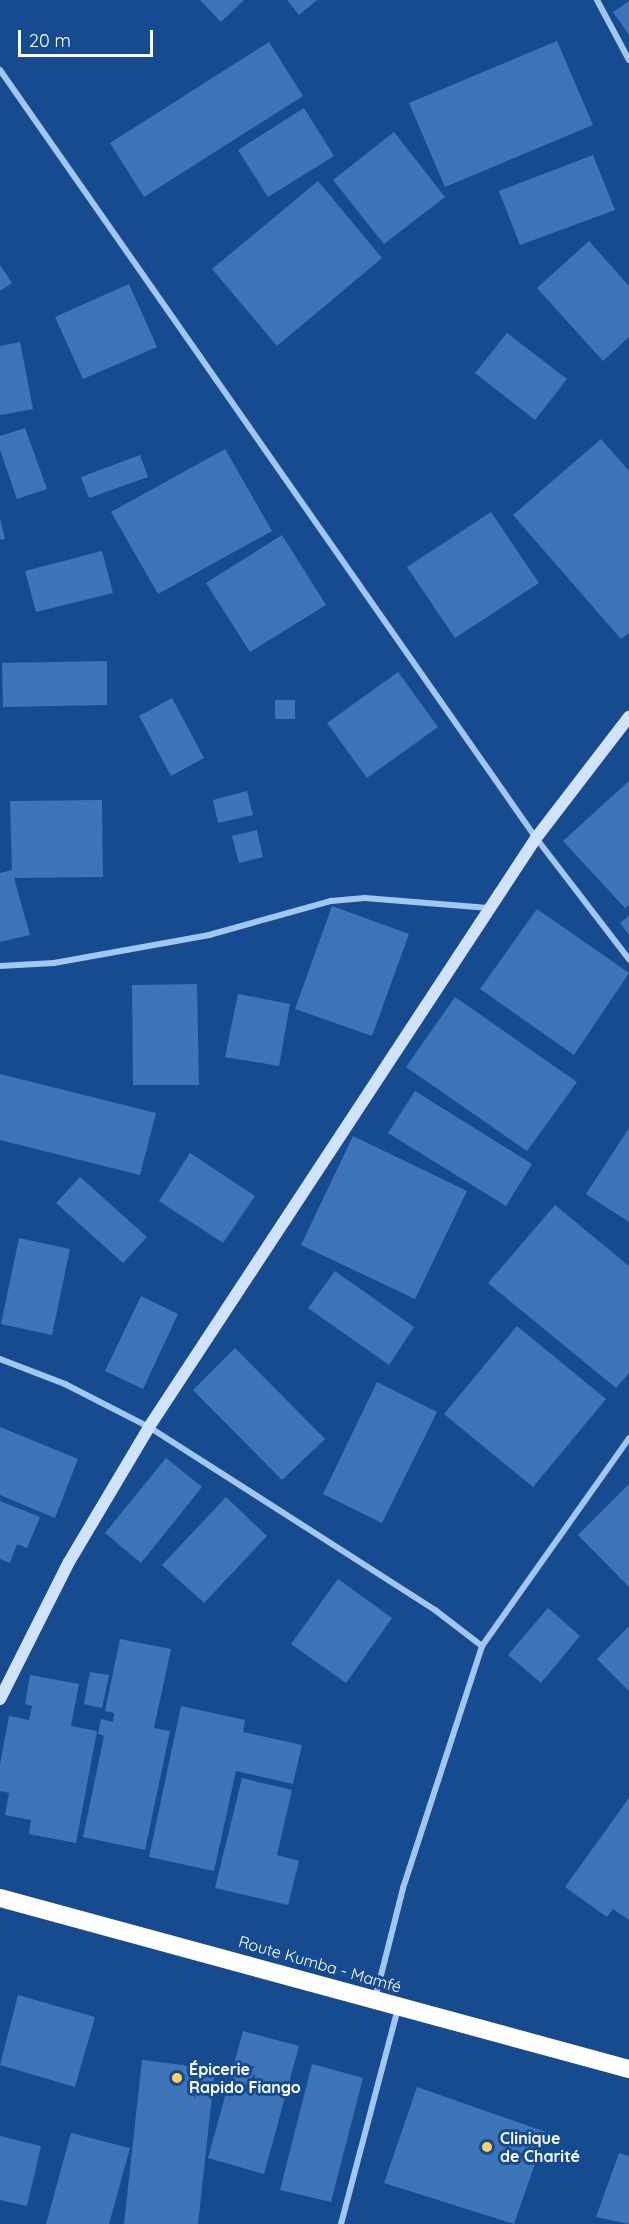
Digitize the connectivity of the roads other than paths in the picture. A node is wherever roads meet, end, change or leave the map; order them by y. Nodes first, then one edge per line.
1 (597, 0) edge
2 (629, 60) edge
3 (0, 70) edge
4 (629, 717) edge
5 (536, 838) junction
6 (489, 908) junction
7 (629, 959) edge
8 (0, 966) edge
9 (0, 1359) edge
10 (149, 1427) junction
11 (629, 1438) edge
12 (482, 1646) junction
13 (0, 1699) edge
14 (0, 1898) edge
15 (375, 2000) junction
16 (399, 2006) junction
17 (629, 2069) edge
18 (341, 2224) edge

1 - 2 street
3 - 5 street
4 - 5 main road
5 - 6 main road
5 - 7 street
6 - 8 street
6 - 10 main road
9 - 10 street
10 - 12 street
10 - 13 main road
11 - 12 street
12 - 15 street
14 - 15 highway, Route Kumba - Mamfé
15 - 16 highway, Route Kumba - Mamfé
16 - 17 highway, Route Kumba - Mamfé
16 - 18 street

